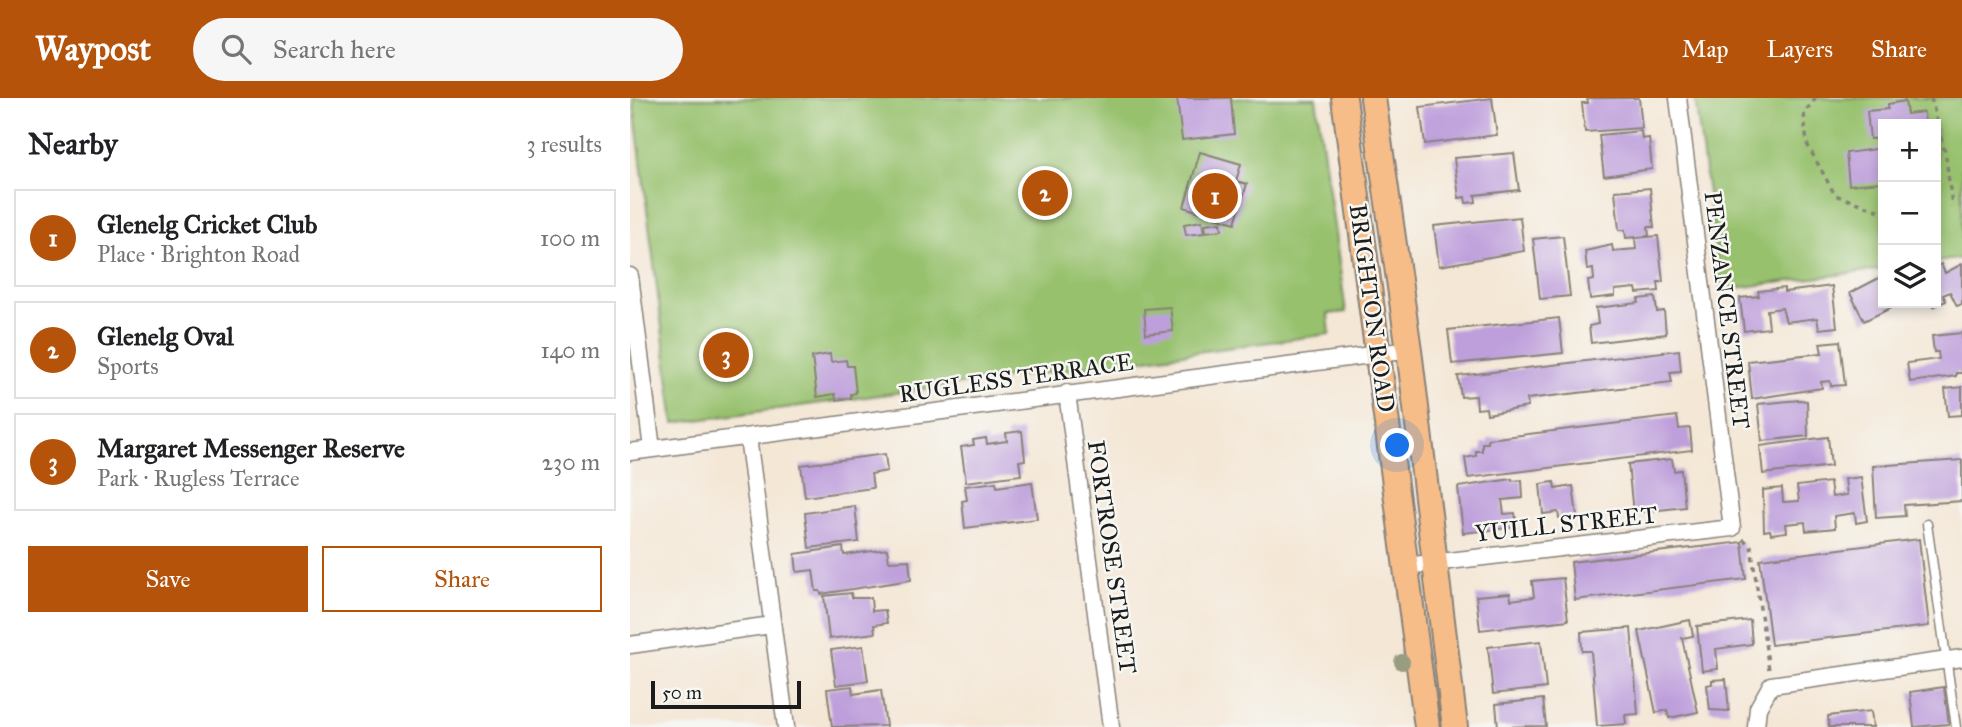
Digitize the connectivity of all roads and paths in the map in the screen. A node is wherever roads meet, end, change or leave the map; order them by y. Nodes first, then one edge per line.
1 (1344, 98) edge
2 (1373, 98) edge
3 (1678, 98) edge
4 (1816, 98) edge
5 (1931, 98) edge
6 (1952, 206) dead end
7 (1878, 210) edge
8 (630, 276) edge
9 (1409, 350) junction
10 (1379, 355) junction
11 (1067, 393) junction
12 (748, 437) junction
13 (652, 449) junction
14 (630, 452) edge
15 (1927, 524) dead end
16 (1731, 528) junction
17 (1433, 562) junction
18 (1406, 566) junction
19 (772, 625) junction
20 (630, 645) edge
21 (1954, 659) edge
22 (1771, 685) junction
23 (786, 727) edge
24 (1111, 727) edge
25 (1427, 727) edge
26 (1455, 727) edge
27 (1756, 727) edge
28 (1956, 727) edge

1 - 10 main road, BRIGHTON ROAD
2 - 9 main road, BRIGHTON ROAD
3 - 16 street, PENZANCE STREET
4 - 7 path
5 - 6 path
8 - 13 street
9 - 10 street, RUGLESS TERRACE
9 - 17 main road, BRIGHTON ROAD
10 - 11 street, RUGLESS TERRACE
10 - 18 main road, BRIGHTON ROAD
11 - 12 street, RUGLESS TERRACE
11 - 24 street, FORTROSE STREET
12 - 13 street, RUGLESS TERRACE
12 - 19 street
13 - 14 street, RUGLESS TERRACE
15 - 21 lane
16 - 17 street, YUILL STREET
16 - 22 path
17 - 18 street, YUILL STREET
17 - 26 main road, BRIGHTON ROAD
18 - 25 main road, BRIGHTON ROAD
19 - 20 street
19 - 23 street
21 - 22 street
21 - 28 lane
22 - 27 street

